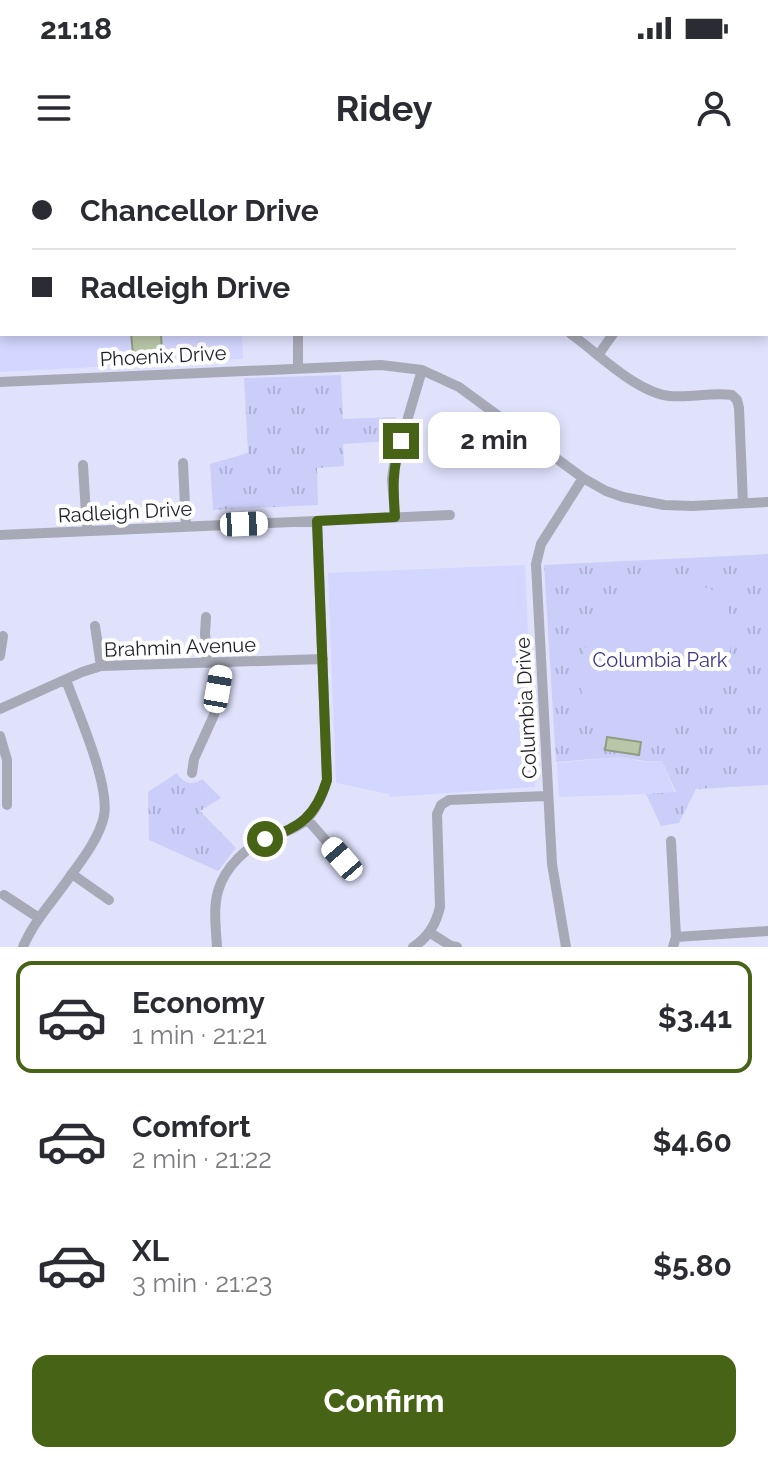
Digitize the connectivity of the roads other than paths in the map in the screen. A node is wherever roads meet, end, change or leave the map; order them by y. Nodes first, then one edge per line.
1 (298, 336) edge
2 (574, 336) edge
3 (612, 336) edge
4 (599, 354) junction
5 (298, 368) junction
6 (422, 370) junction
7 (0, 382) edge
8 (183, 463) dead end
9 (83, 465) dead end
10 (583, 478) junction
11 (768, 502) edge
12 (743, 503) junction
13 (450, 515) dead end
14 (395, 517) junction
15 (317, 521) junction
16 (186, 527) junction
17 (87, 531) junction
18 (0, 535) edge
19 (206, 617) dead end
20 (95, 626) dead end
21 (3, 636) dead end
22 (0, 656) edge
23 (323, 659) junction
24 (207, 663) junction
25 (223, 663) junction
26 (101, 666) junction
27 (66, 680) junction
28 (1, 704) edge
29 (0, 736) edge
30 (192, 773) dead end
31 (548, 796) junction
32 (7, 805) dead end
33 (307, 819) junction
34 (671, 841) dead end
35 (342, 859) dead end
36 (72, 874) junction
37 (4, 895) dead end
38 (109, 900) dead end
39 (39, 918) junction
40 (768, 931) edge
41 (429, 932) junction
42 (674, 942) edge
43 (23, 947) edge
44 (217, 947) edge
45 (413, 947) edge
46 (457, 947) edge
47 (566, 947) edge

1 - 5 street
2 - 4 street
3 - 4 street
4 - 12 street
5 - 6 street, Phoenix Drive
5 - 7 street, Phoenix Drive
6 - 10 street, Phoenix Drive
6 - 14 street
8 - 16 street
9 - 17 street
10 - 12 street, Phoenix Drive
10 - 31 street, Columbia Drive
11 - 12 street, Phoenix Drive
13 - 14 street, Radleigh Drive
14 - 15 street, Radleigh Drive
15 - 16 street, Radleigh Drive
15 - 23 street
16 - 17 street, Radleigh Drive
17 - 18 street, Radleigh Drive
19 - 24 street
20 - 26 street
21 - 22 street
23 - 25 street, Brahmin Avenue
23 - 33 street
24 - 25 street, Brahmin Avenue
24 - 26 street, Brahmin Avenue
25 - 30 street
26 - 27 street, Brahmin Avenue
27 - 28 street, Brahmin Avenue
27 - 36 street
29 - 32 street
31 - 41 street
31 - 47 street, Columbia Drive
33 - 35 street
33 - 44 street
34 - 42 street
36 - 38 street
36 - 39 street
37 - 39 street
39 - 43 street
40 - 42 street
41 - 45 street
41 - 46 street

